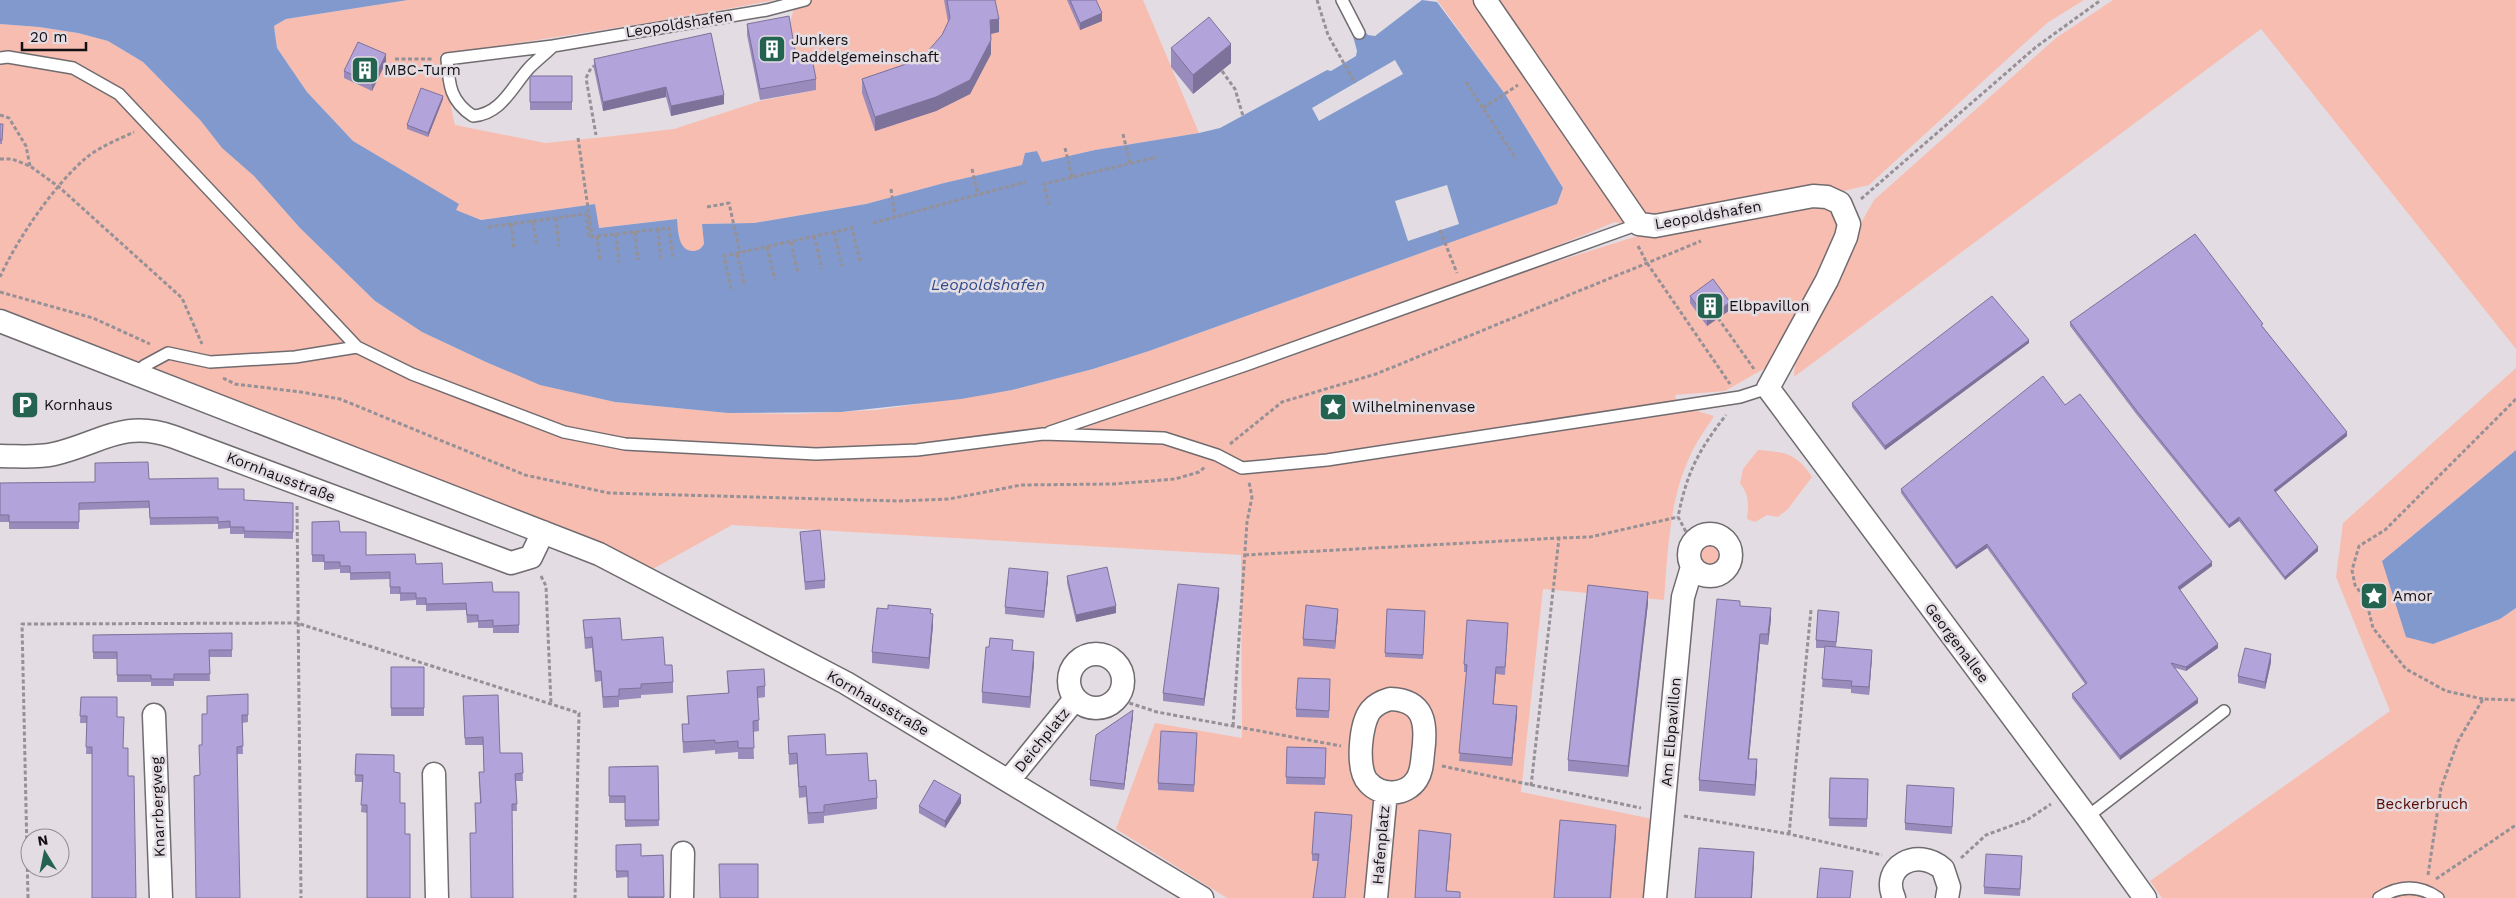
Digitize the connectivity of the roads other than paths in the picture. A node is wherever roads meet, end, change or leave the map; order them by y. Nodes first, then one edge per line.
1 (805, 0) edge
2 (1342, 0) edge
3 (1485, 0) edge
4 (1359, 33) dead end
5 (553, 46) junction
6 (0, 58) edge
7 (1638, 233) junction
8 (0, 321) edge
9 (357, 347) junction
10 (142, 375) junction
11 (1768, 388) junction
12 (1043, 434) junction
13 (0, 456) edge
14 (543, 532) junction
15 (1692, 567) junction
16 (1075, 699) junction
17 (2224, 710) dead end
18 (154, 715) dead end
19 (434, 774) dead end
20 (1010, 780) junction
21 (1386, 792) junction
22 (2087, 817) junction
23 (683, 853) dead end
24 (161, 898) edge
25 (436, 898) edge
26 (682, 898) edge
27 (1202, 898) edge
28 (1376, 898) edge
29 (1656, 898) edge
30 (1894, 898) edge
31 (1946, 898) edge
32 (2145, 898) edge
33 (2378, 898) edge
34 (2438, 898) edge

1 - 5 lane, Leopoldshafen
2 - 4 lane
3 - 7 street, Leopoldshafen
5 - 5 lane, Leopoldshafen
6 - 9 lane
7 - 11 street, Leopoldshafen
7 - 12 lane
8 - 10 street, Kornhausstraße
9 - 10 lane
9 - 12 lane
10 - 14 street, Kornhausstraße
11 - 12 lane
11 - 22 street, Georgenallee
13 - 14 street, Kornhausstraße
14 - 20 street, Kornhausstraße
15 - 15 street, Am Elbpavillon
15 - 29 street, Am Elbpavillon
16 - 16 street, Deichplatz
16 - 20 street, Deichplatz
17 - 22 lane
18 - 24 street, Knarrbergweg
19 - 25 street
20 - 27 street, Kornhausstraße
21 - 21 street, Hafenplatz
21 - 28 street, Hafenplatz
22 - 32 street, Georgenallee
23 - 26 street
30 - 31 street
33 - 34 lane

